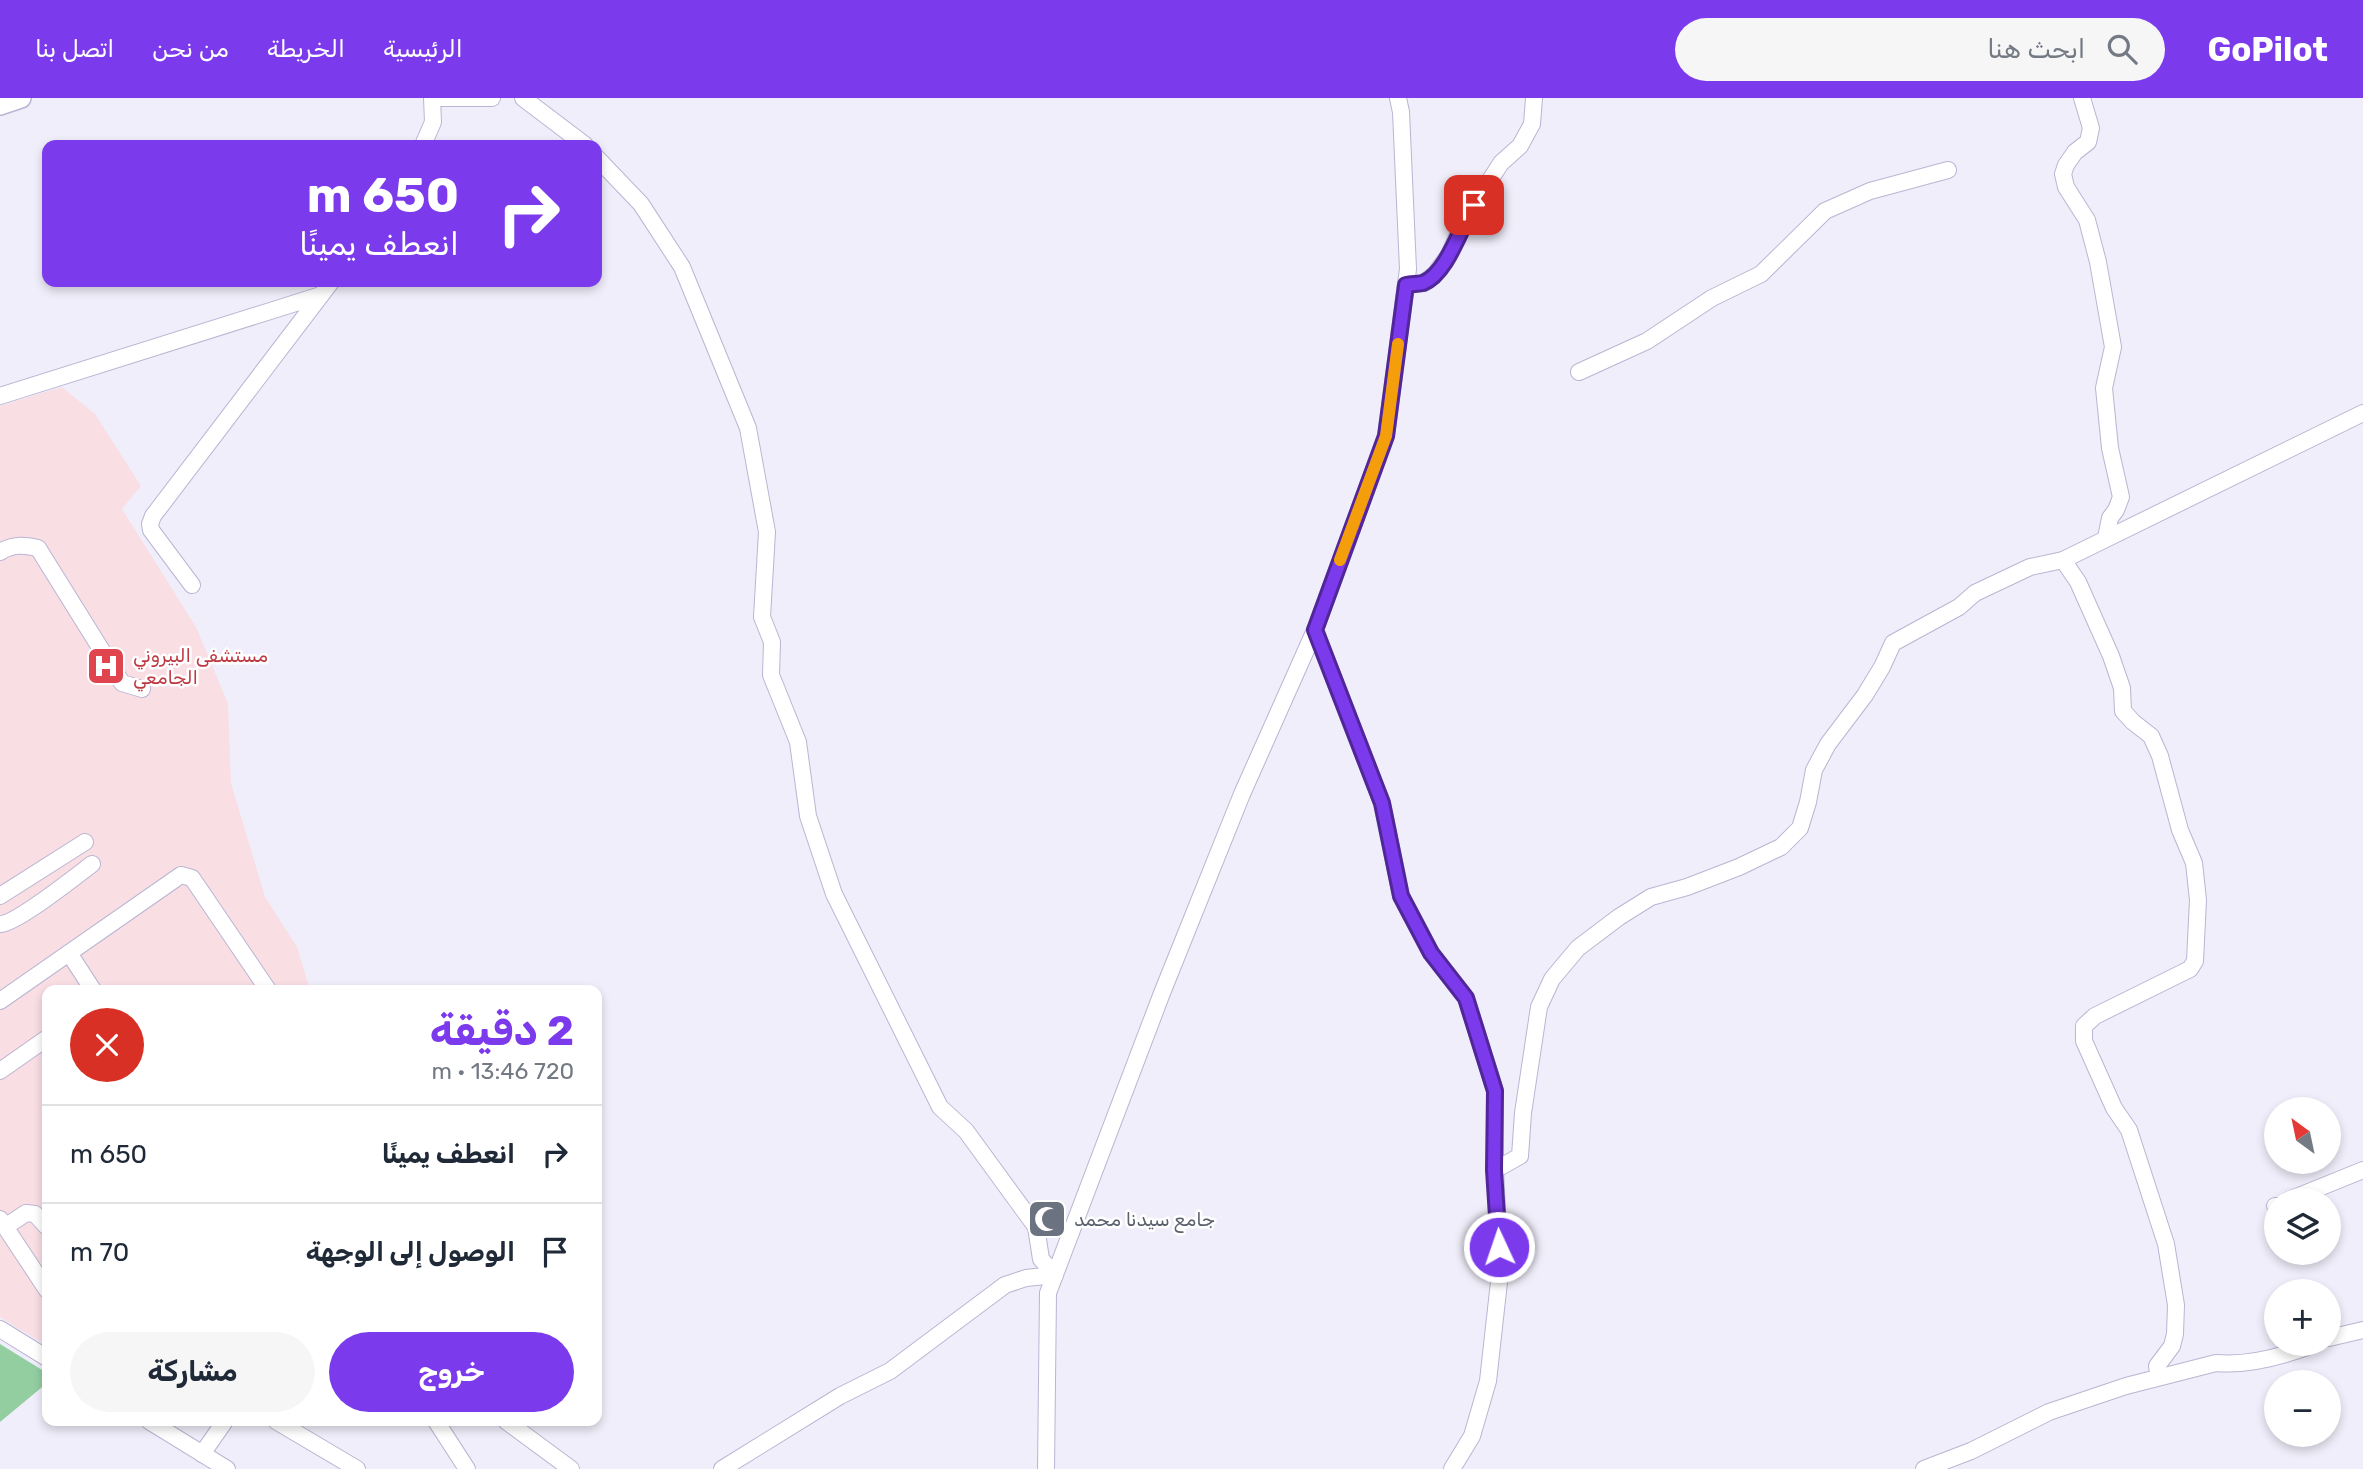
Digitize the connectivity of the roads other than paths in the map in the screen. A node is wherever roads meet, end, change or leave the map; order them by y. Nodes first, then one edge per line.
1 (21, 98) edge
2 (432, 98) edge
3 (440, 98) edge
4 (492, 98) edge
5 (523, 98) edge
6 (1398, 98) edge
7 (1534, 98) edge
8 (2082, 98) edge
9 (0, 105) edge
10 (425, 140) edge
11 (578, 140) edge
12 (602, 163) edge
13 (1948, 170) dead end
14 (1406, 285) junction
15 (326, 288) edge
16 (1579, 372) dead end
17 (0, 396) edge
18 (2363, 412) edge
19 (2106, 538) junction
20 (0, 552) edge
21 (2063, 560) junction
22 (192, 585) dead end
23 (1315, 630) junction
24 (142, 688) dead end
25 (85, 842) dead end
26 (92, 864) dead end
27 (0, 895) edge
28 (0, 924) edge
29 (69, 953) junction
30 (90, 985) edge
31 (265, 985) edge
32 (0, 1001) edge
33 (42, 1042) edge
34 (0, 1071) edge
35 (1494, 1170) junction
36 (2363, 1170) edge
37 (2319, 1188) edge
38 (42, 1221) edge
39 (3, 1223) edge
40 (1055, 1275) junction
41 (42, 1279) edge
42 (0, 1329) edge
43 (2363, 1330) edge
44 (2341, 1335) edge
45 (42, 1355) edge
46 (2275, 1356) edge
47 (2159, 1377) junction
48 (157, 1426) edge
49 (222, 1426) edge
50 (285, 1426) edge
51 (439, 1426) edge
52 (513, 1426) edge
53 (202, 1454) junction
54 (227, 1469) edge
55 (358, 1469) edge
56 (467, 1469) edge
57 (571, 1469) edge
58 (722, 1469) edge
59 (1045, 1469) edge
60 (1452, 1469) edge
61 (1924, 1469) edge

1 - 9 main road
2 - 10 street
3 - 4 street
5 - 11 street
6 - 14 street
7 - 14 street
8 - 19 street
12 - 40 street
13 - 16 street
14 - 23 street
15 - 17 street
15 - 22 street
18 - 19 street
19 - 21 street
20 - 24 street
21 - 35 street
21 - 47 street
23 - 35 street
23 - 40 street
25 - 27 street
26 - 28 street
29 - 30 street
29 - 31 street
29 - 32 street
33 - 34 street
35 - 60 street
36 - 37 street
38 - 39 street
39 - 41 street
40 - 58 street
40 - 59 street
42 - 45 street
43 - 44 street
46 - 47 street
47 - 61 street
48 - 53 street
49 - 53 street
50 - 55 street
51 - 56 street
52 - 57 street
53 - 54 street

